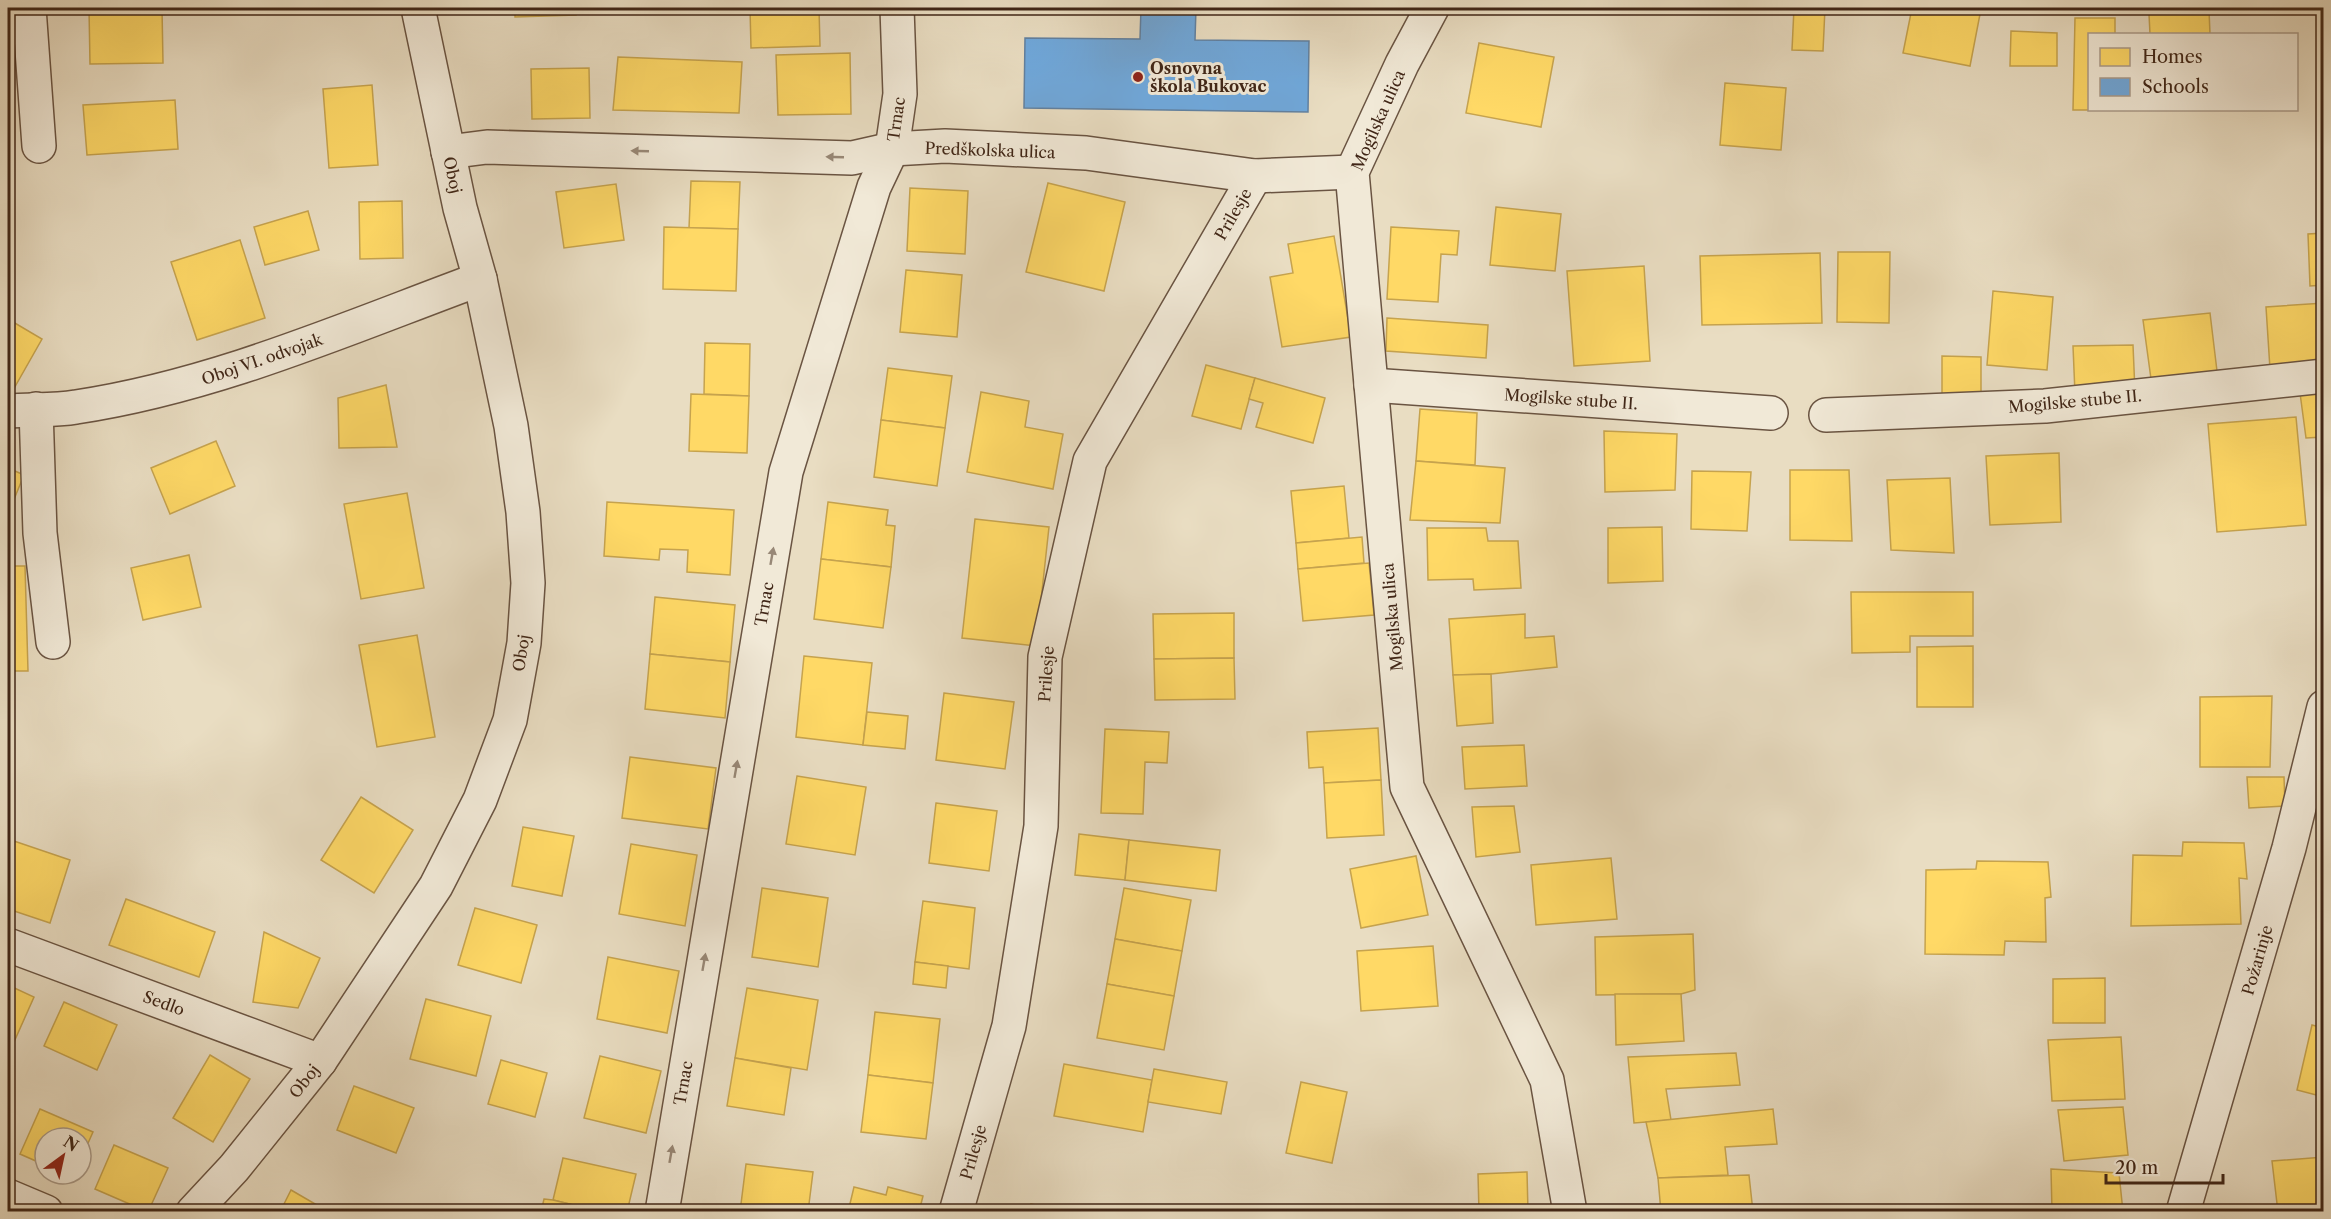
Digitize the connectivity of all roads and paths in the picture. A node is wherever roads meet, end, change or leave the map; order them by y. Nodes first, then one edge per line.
1 (29, 8) edge
2 (418, 8) edge
3 (897, 8) edge
4 (1432, 8) edge
5 (39, 146) dead end
6 (892, 149) junction
7 (448, 152) junction
8 (1352, 172) junction
9 (1255, 176) junction
10 (480, 279) junction
11 (2324, 376) edge
12 (1371, 385) junction
13 (22, 410) edge
14 (1771, 413) dead end
15 (1826, 415) dead end
16 (53, 642) dead end
17 (2324, 707) edge
18 (8, 945) edge
19 (320, 1061) junction
20 (8, 1196) edge
21 (46, 1212) edge
22 (194, 1212) edge
23 (662, 1212) edge
24 (956, 1212) edge
25 (1570, 1212) edge
26 (2183, 1212) edge

1 - 5 street
2 - 7 street, Oboj
3 - 6 street, Trnac
4 - 8 street, Mogilska ulica
6 -> 7 street, Predškolska ulica
6 - 9 street, Predškolska ulica
23 -> 6 street, Trnac
7 - 10 street, Oboj
8 - 9 street, Predškolska ulica
8 - 12 street, Mogilska ulica
9 - 24 street, Prilesje
10 - 13 street, Oboj VI. odvojak
10 - 19 street, Oboj
11 - 15 street, Mogilske stube II.
12 - 14 street, Mogilske stube II.
12 - 25 street, Mogilska ulica
13 - 16 street, Oboj VI. odvojak
17 - 26 street, Požarinje
18 - 19 street, Sedlo
19 - 22 street, Oboj
20 - 21 street

